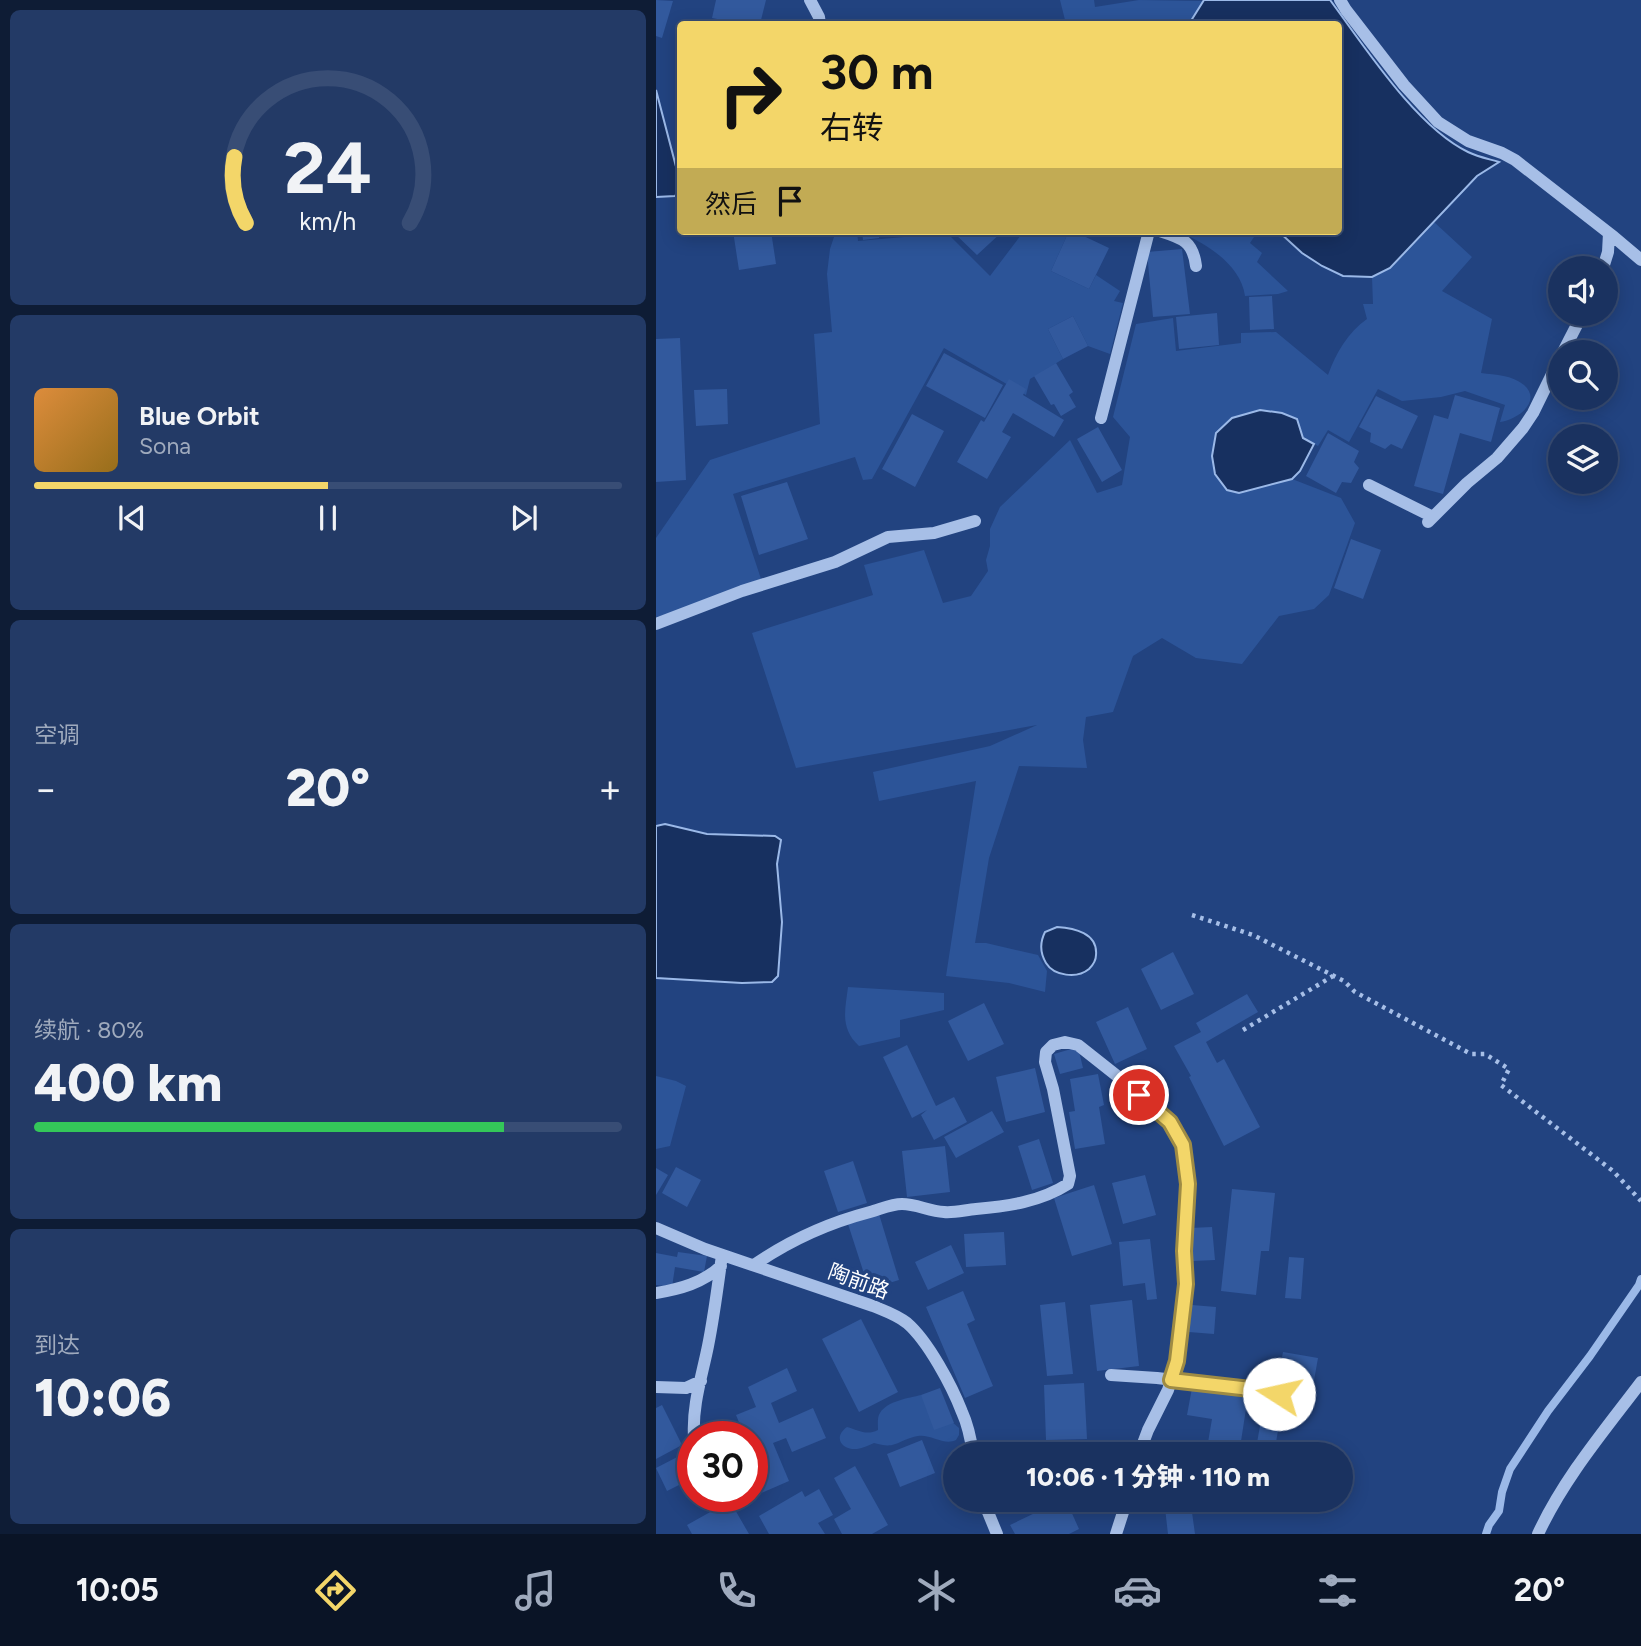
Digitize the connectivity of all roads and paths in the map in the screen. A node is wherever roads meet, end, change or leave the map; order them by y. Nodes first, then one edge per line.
1 (810, 0) edge
2 (1340, 0) edge
3 (820, 21) edge
4 (1609, 233) junction
5 (1148, 235) edge
6 (1172, 235) edge
7 (1607, 256) edge
8 (1641, 260) edge
9 (1196, 265) dead end
10 (1548, 382) edge
11 (1101, 418) dead end
12 (1369, 485) dead end
13 (975, 521) dead end
14 (656, 624) edge
15 (1192, 915) dead end
16 (1333, 975) junction
17 (1243, 1030) dead end
18 (1641, 1201) edge
19 (656, 1228) edge
20 (671, 1235) junction
21 (656, 1241) edge
22 (721, 1260) junction
23 (754, 1265) junction
24 (656, 1293) edge
25 (1111, 1376) dead end
26 (1171, 1380) junction
27 (701, 1381) junction
28 (1641, 1382) edge
29 (656, 1387) edge
30 (1303, 1404) dead end
31 (694, 1421) edge
32 (970, 1442) edge
33 (1144, 1442) edge
34 (988, 1512) edge
35 (1123, 1512) edge
36 (997, 1534) edge
37 (1116, 1534) edge
38 (1538, 1534) edge

1 - 3 street
2 - 4 street
4 - 7 street
4 - 8 street
5 - 11 street
6 - 9 street
10 - 12 street
13 - 14 street
15 - 16 path
16 - 17 path
16 - 18 path
19 - 20 street, 陶前路
20 - 21 street
20 - 22 street, 陶前路
22 - 23 street, 陶前路
22 - 24 street
22 - 27 street
23 - 26 street
23 - 32 street, 陶前路
25 - 26 street
26 - 30 street
26 - 33 street
27 - 29 street
27 - 31 street
28 - 38 street
34 - 36 street
35 - 37 street

